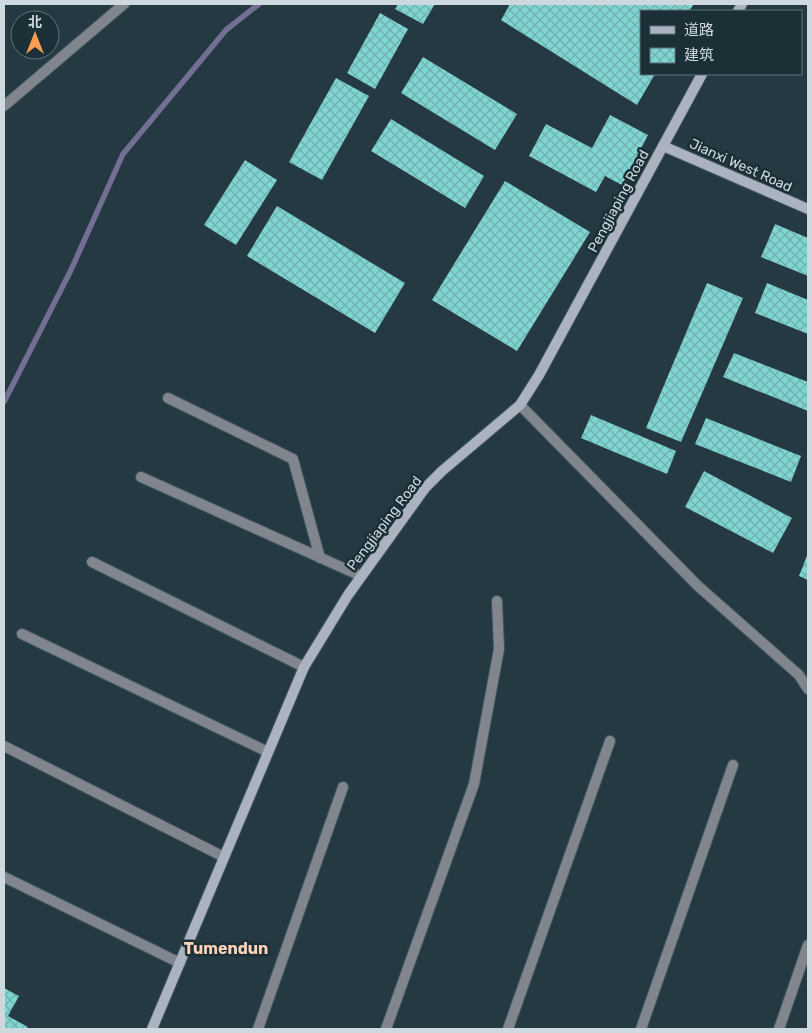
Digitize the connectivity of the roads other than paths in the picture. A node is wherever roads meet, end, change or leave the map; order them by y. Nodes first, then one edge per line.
1 (124, 4) edge
2 (701, 75) edge
3 (4, 106) edge
4 (663, 146) junction
5 (808, 209) edge
6 (168, 398) dead end
7 (520, 405) junction
8 (141, 476) dead end
9 (320, 558) junction
10 (92, 562) dead end
11 (361, 576) junction
12 (497, 601) dead end
13 (22, 634) dead end
14 (304, 667) junction
15 (808, 689) edge
16 (610, 741) dead end
17 (4, 746) edge
18 (268, 752) junction
19 (733, 765) dead end
20 (343, 787) dead end
21 (224, 857) junction
22 (4, 877) edge
23 (808, 945) edge
24 (180, 962) junction
25 (152, 1029) edge
26 (258, 1029) edge
27 (386, 1029) edge
28 (508, 1029) edge
29 (641, 1029) edge
30 (779, 1029) edge

1 - 3 street
2 - 4 street, Pengjiaping Road
4 - 5 street, Jianxi West Road
4 - 7 street, Pengjiaping Road
6 - 9 street
7 - 11 street, Pengjiaping Road
7 - 15 street
8 - 9 street
9 - 11 street
10 - 14 street
11 - 14 street, Pengjiaping Road
12 - 27 street
13 - 18 street
14 - 18 street, Pengjiaping Road
16 - 28 street
17 - 21 street
18 - 21 street, Pengjiaping Road
19 - 29 street
20 - 26 street
21 - 24 street, Pengjiaping Road
22 - 24 street
23 - 30 street
24 - 25 street, Pengjiaping Road

